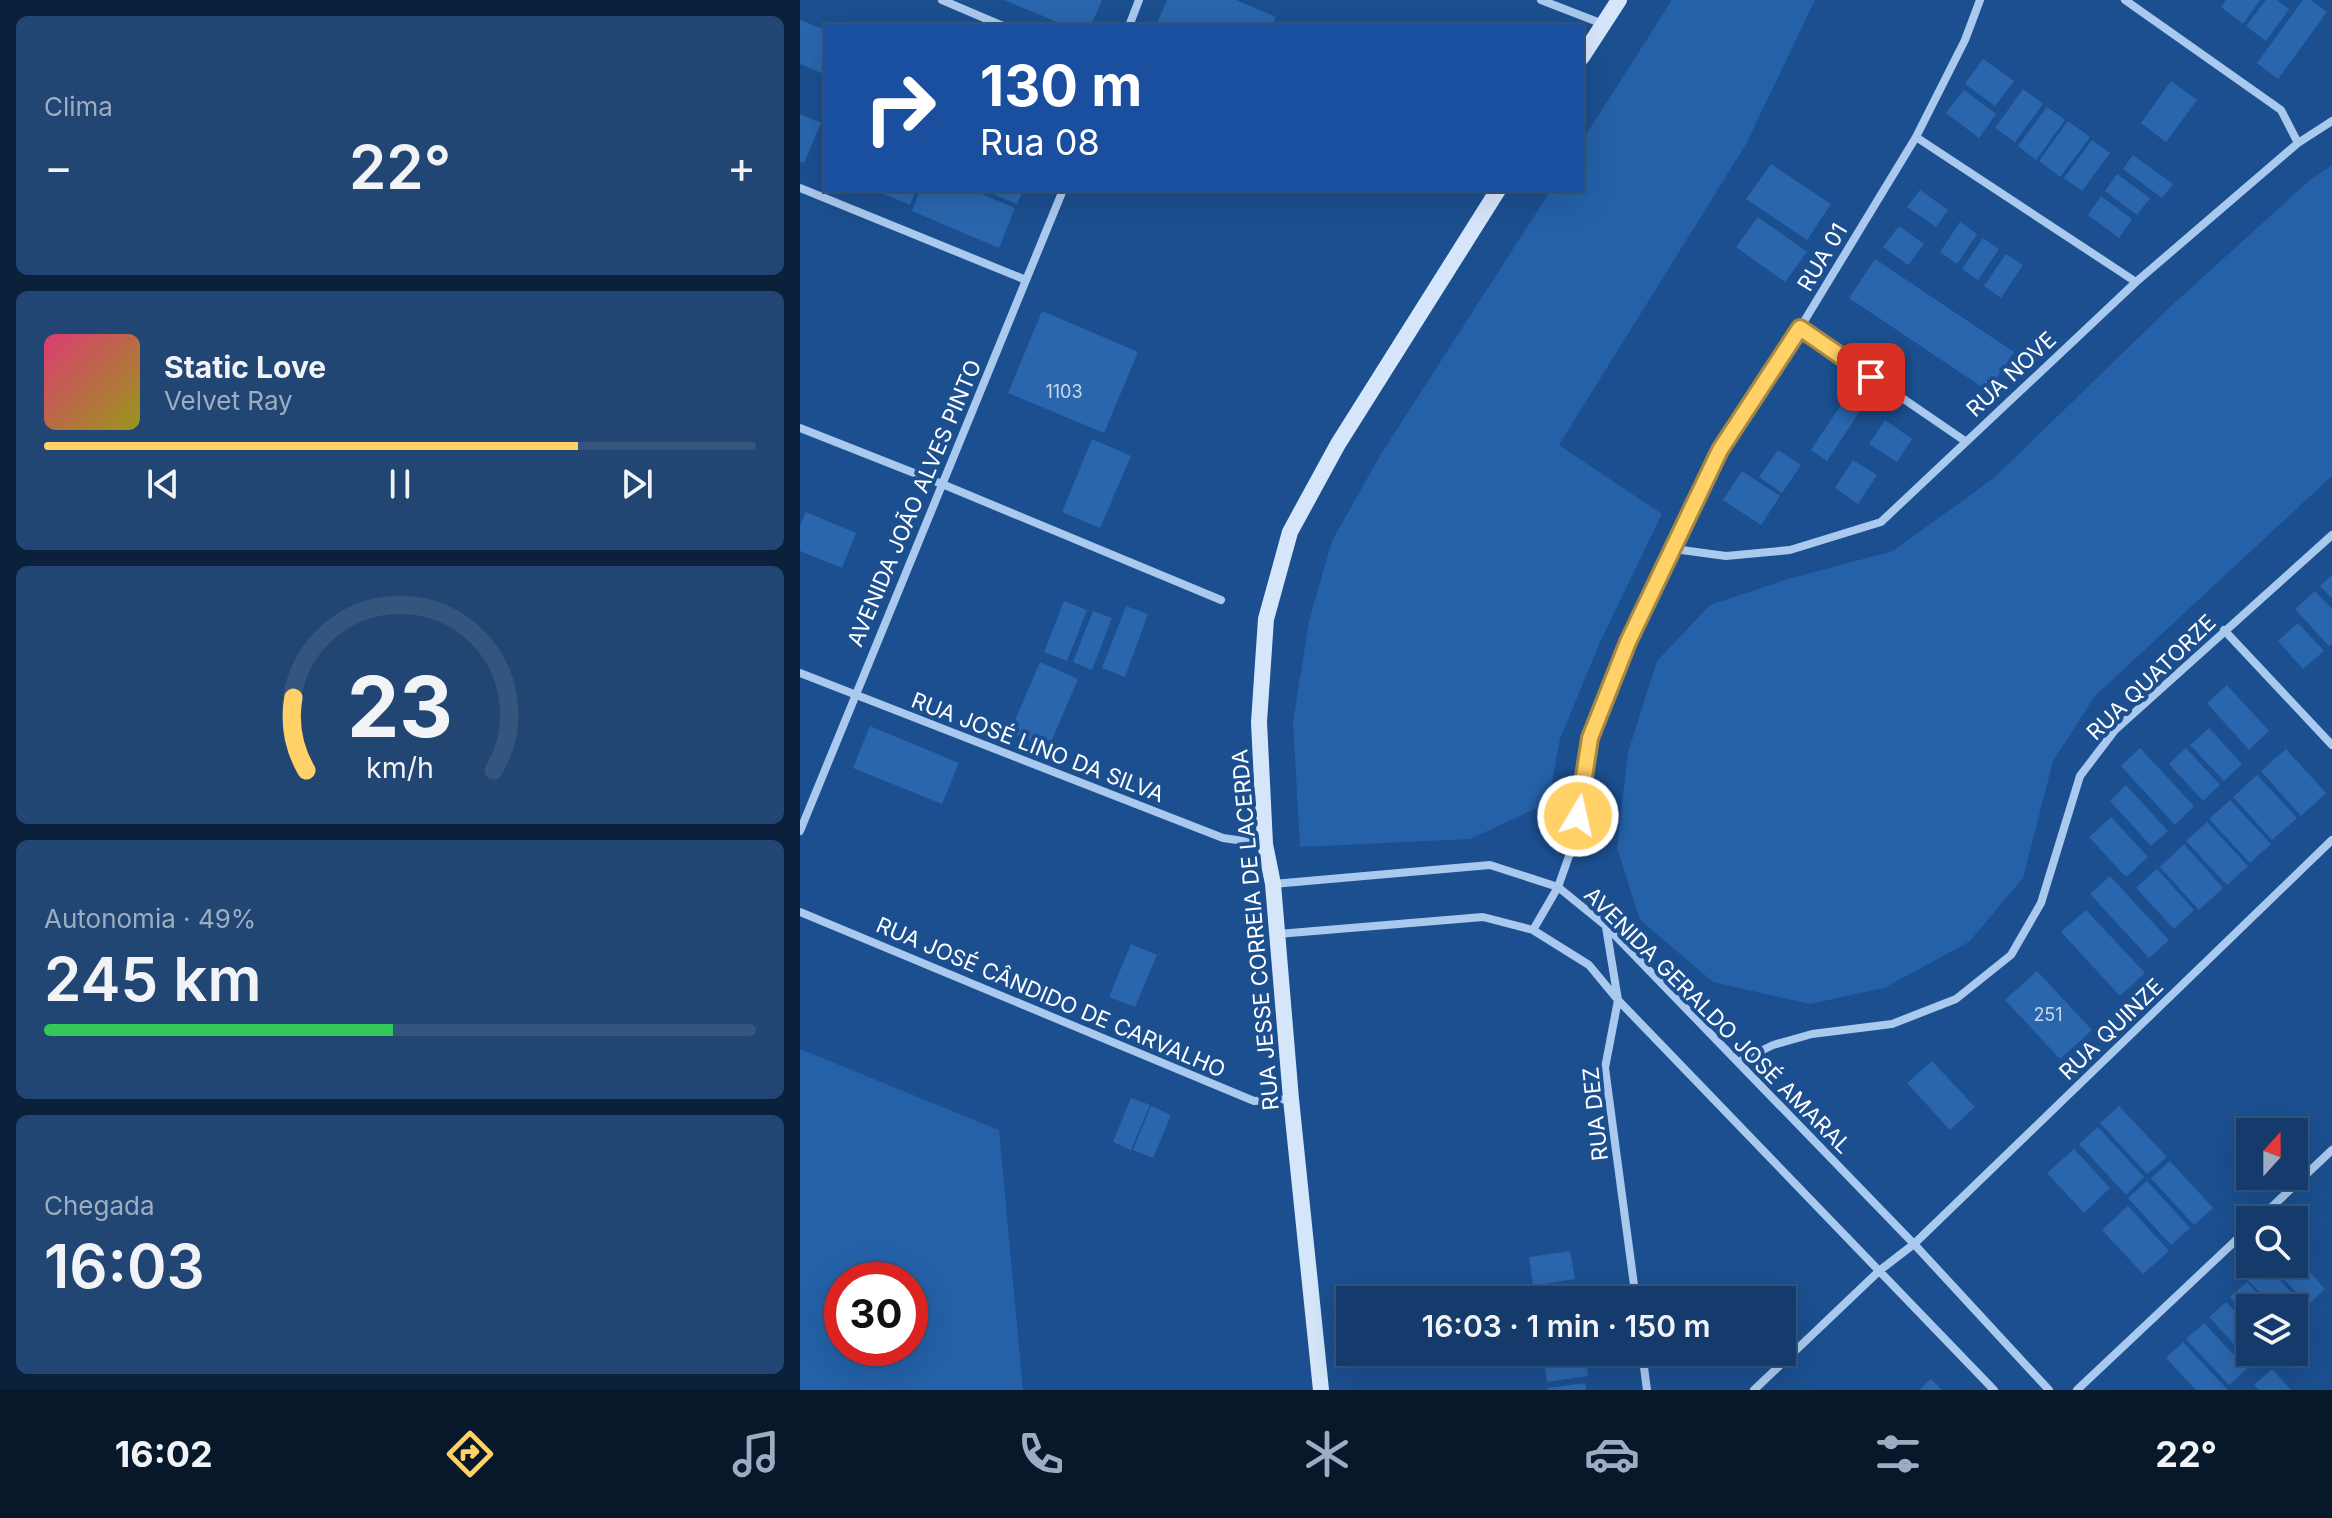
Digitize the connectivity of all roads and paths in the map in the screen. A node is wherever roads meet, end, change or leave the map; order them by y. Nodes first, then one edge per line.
1 (942, 0) edge
2 (1139, 0) edge
3 (1541, 0) edge
4 (1619, 0) edge
5 (1980, 0) edge
6 (2125, 0) edge
7 (998, 24) edge
8 (1130, 24) edge
9 (1603, 24) junction
10 (1584, 54) edge
11 (2332, 121) edge
12 (1916, 137) junction
13 (2298, 143) junction
14 (800, 188) edge
15 (1062, 192) edge
16 (1497, 192) edge
17 (1026, 280) junction
18 (2136, 282) junction
19 (1800, 328) junction
20 (800, 428) edge
21 (1965, 441) junction
22 (942, 484) junction
23 (2332, 535) edge
24 (1674, 549) junction
25 (1221, 600) dead end
26 (2224, 630) junction
27 (800, 673) edge
28 (854, 694) junction
29 (2332, 745) edge
30 (800, 831) edge
31 (2332, 840) edge
32 (1265, 844) junction
33 (1273, 884) junction
34 (1558, 887) junction
35 (800, 912) edge
36 (1606, 926) junction
37 (1533, 930) junction
38 (1278, 934) junction
39 (1618, 1000) junction
40 (1738, 1062) junction
41 (1291, 1099) junction
42 (2332, 1150) edge
43 (2273, 1206) edge
44 (2236, 1240) edge
45 (1914, 1244) junction
46 (1879, 1271) junction
47 (1634, 1286) edge
48 (1644, 1366) edge
49 (1321, 1390) edge
50 (1647, 1390) edge
51 (1754, 1390) edge
52 (1994, 1390) edge
53 (2049, 1390) edge
54 (2077, 1390) edge

1 - 7 street
2 - 8 street
3 - 9 street
4 - 9 main road
5 - 12 street, RUA 01
6 - 13 street
9 - 10 main road
11 - 13 street, RUA NOVE
12 - 18 street
12 - 19 street, RUA 01
13 - 18 street, RUA NOVE
14 - 17 street
15 - 17 street, AVENIDA JOÃO ALVES PINTO
16 - 32 main road, RUA JESSE CORREIA DE LACERDA
17 - 22 street, AVENIDA JOÃO ALVES PINTO
18 - 21 street, RUA NOVE
19 - 21 street
19 - 24 street, RUA 01
20 - 22 street
21 - 24 street, RUA NOVE
22 - 25 street
22 - 28 street, AVENIDA JOÃO ALVES PINTO
23 - 26 street, RUA QUATORZE
24 - 34 street, RUA 01
26 - 29 street
26 - 40 street, RUA QUATORZE
27 - 28 street, RUA JOSÉ LINO DA SILVA
28 - 30 street, AVENIDA JOÃO ALVES PINTO
28 - 32 street, RUA JOSÉ LINO DA SILVA
31 - 45 street, RUA QUINZE
32 - 33 main road, RUA JESSE CORREIA DE LACERDA
33 - 34 street, AVENIDA GERALDO JOSÉ AMARAL
33 - 38 main road, RUA JESSE CORREIA DE LACERDA
34 - 36 street, AVENIDA GERALDO JOSÉ AMARAL
34 - 37 street, RUA 01
35 - 41 street, RUA JOSÉ CÂNDIDO DE CARVALHO
36 - 39 street, RUA DEZ
36 - 40 street, AVENIDA GERALDO JOSÉ AMARAL
37 - 38 street
37 - 39 street
38 - 41 main road, RUA JESSE CORREIA DE LACERDA
39 - 46 street
39 - 47 street, RUA DEZ
40 - 45 street, AVENIDA GERALDO JOSÉ AMARAL
41 - 49 main road, RUA JESSE CORREIA DE LACERDA
42 - 43 street
44 - 54 street
45 - 46 street, RUA QUINZE
45 - 53 street, AVENIDA GERALDO JOSÉ AMARAL
46 - 51 street
46 - 52 street
48 - 50 street

